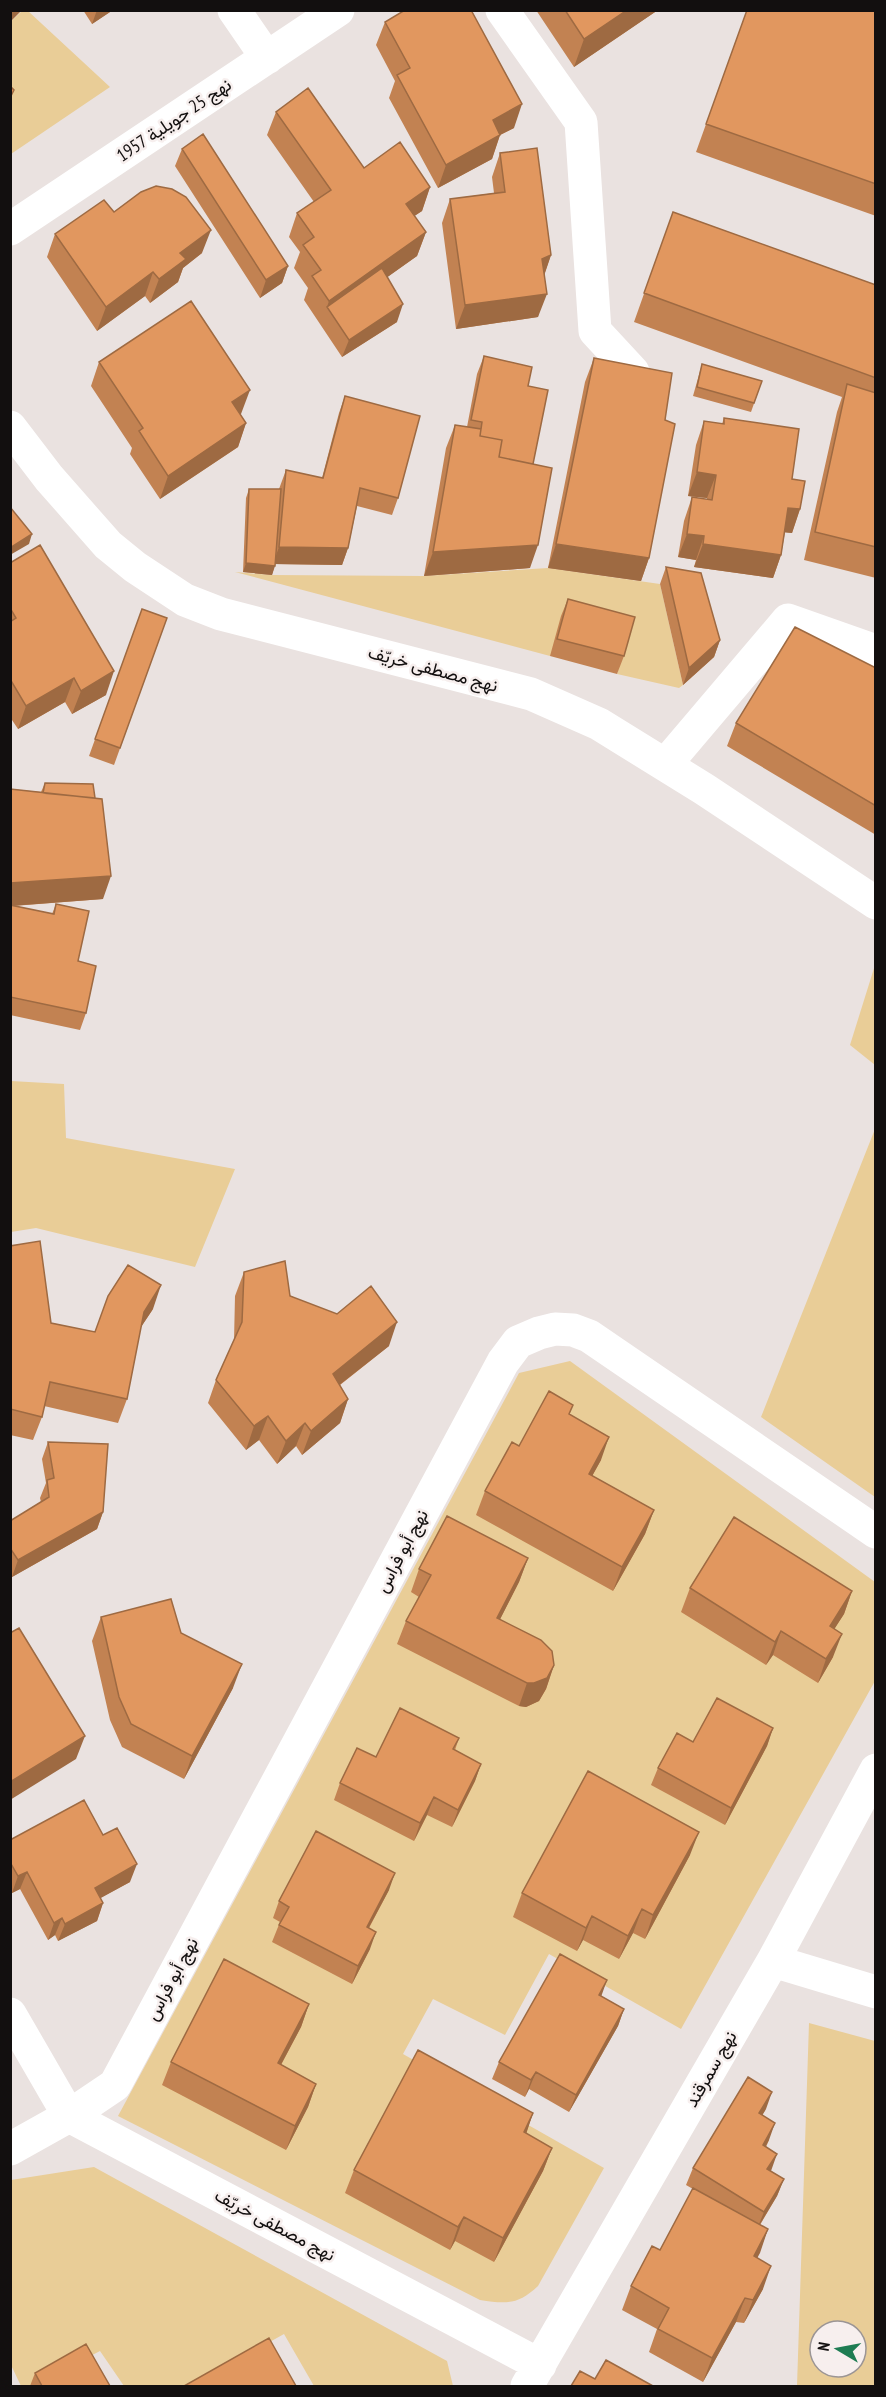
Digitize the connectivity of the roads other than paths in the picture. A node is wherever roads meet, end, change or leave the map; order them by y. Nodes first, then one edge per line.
1 (234, 10) edge
2 (338, 10) edge
3 (502, 10) edge
4 (267, 58) junction
5 (10, 229) edge
6 (633, 372) edge
7 (10, 427) edge
8 (876, 651) edge
9 (665, 765) junction
10 (876, 903) edge
11 (876, 1532) edge
12 (876, 1770) edge
13 (773, 1961) junction
14 (876, 1992) edge
15 (10, 2014) edge
16 (69, 2116) junction
17 (10, 2149) edge
18 (533, 2376) edge

1 - 4 street
2 - 4 street, نهج 25 جويلية 1957
3 - 6 street
4 - 5 street, نهج 25 جويلية 1957
7 - 9 street, نهج مصطفى خريّف
8 - 9 street
9 - 10 street, نهج مصطفى خريّف
11 - 16 street, نهج أبو فراس
12 - 13 street, نهج سمرقند
13 - 14 street
13 - 18 street, نهج سمرقند
15 - 16 street
16 - 17 street
16 - 18 street, نهج مصطفى خريّف

